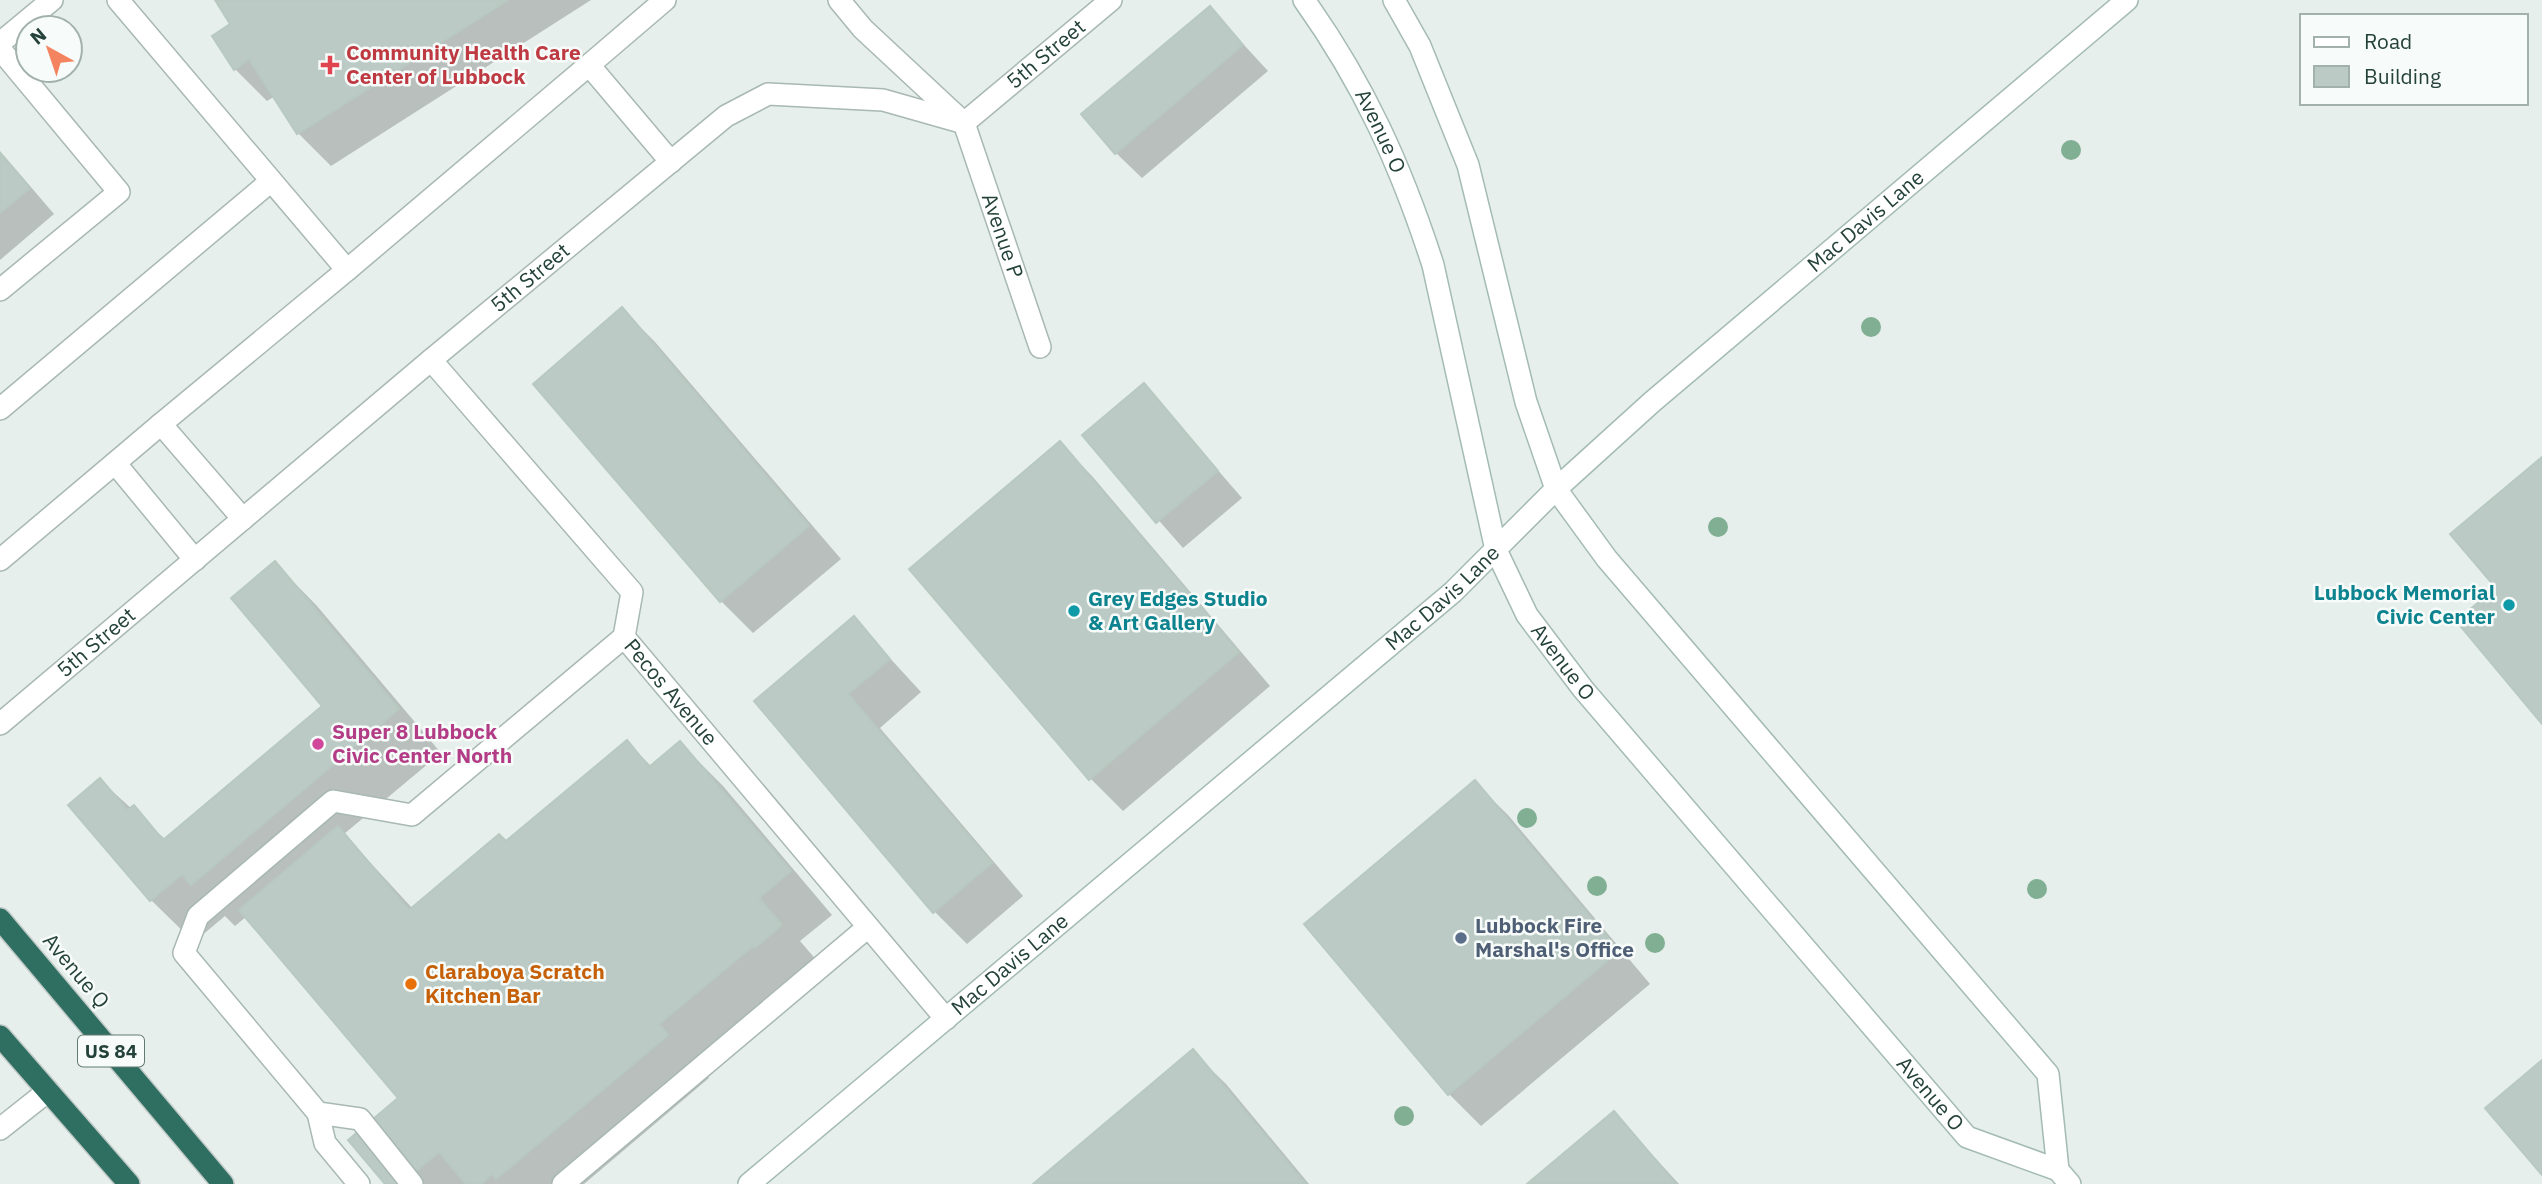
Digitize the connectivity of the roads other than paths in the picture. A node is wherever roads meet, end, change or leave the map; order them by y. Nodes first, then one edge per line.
1 (52, 0) edge
2 (118, 0) edge
3 (665, 0) edge
4 (839, 0) edge
5 (1111, 0) edge
6 (1304, 0) edge
7 (1394, 0) edge
8 (2127, 0) edge
9 (0, 43) edge
10 (0, 49) edge
11 (589, 65) junction
12 (964, 123) junction
13 (671, 162) junction
14 (271, 181) junction
15 (347, 270) junction
16 (0, 290) edge
17 (1041, 347) dead end
18 (431, 360) junction
19 (0, 409) edge
20 (161, 425) junction
21 (115, 463) junction
22 (1556, 489) junction
23 (243, 519) junction
24 (1496, 550) junction
25 (0, 560) edge
26 (195, 560) junction
27 (624, 636) junction
28 (0, 724) edge
29 (0, 919) edge
30 (868, 927) junction
31 (946, 1019) junction
32 (3, 1042) edge
33 (48, 1091) junction
34 (318, 1113) junction
35 (0, 1129) edge
36 (2064, 1177) edge
37 (129, 1184) edge
38 (223, 1184) edge
39 (359, 1184) edge
40 (412, 1184) edge
41 (563, 1184) edge
42 (749, 1184) edge

1 - 9 street
2 - 14 street
3 - 11 street
4 - 12 street
5 - 12 street, 5th Street
6 - 24 street, Avenue O
7 - 22 street, Avenue O
8 - 22 street, Mac Davis Lane
10 - 16 street
11 - 13 street
11 - 15 street
12 - 13 street, 5th Street
12 - 17 street, Avenue P
13 - 18 street, 5th Street
14 - 15 street
14 - 19 street
15 - 20 street
18 - 23 street, 5th Street
18 - 27 street, Pecos Avenue
20 - 21 street
20 - 23 street
21 - 25 street
21 - 26 street
22 - 24 street, Mac Davis Lane
22 - 36 street, Avenue O
23 - 26 street, 5th Street
24 - 31 street, Mac Davis Lane
24 - 36 street, Avenue O
26 - 28 street, 5th Street
27 - 30 street, Pecos Avenue
27 - 34 street
29 - 38 highway, Avenue Q / US 84
30 - 31 street, Pecos Avenue
30 - 41 street
31 - 42 street, Mac Davis Lane
32 - 33 highway
33 - 35 street
33 - 37 highway
34 - 39 street
34 - 40 street

